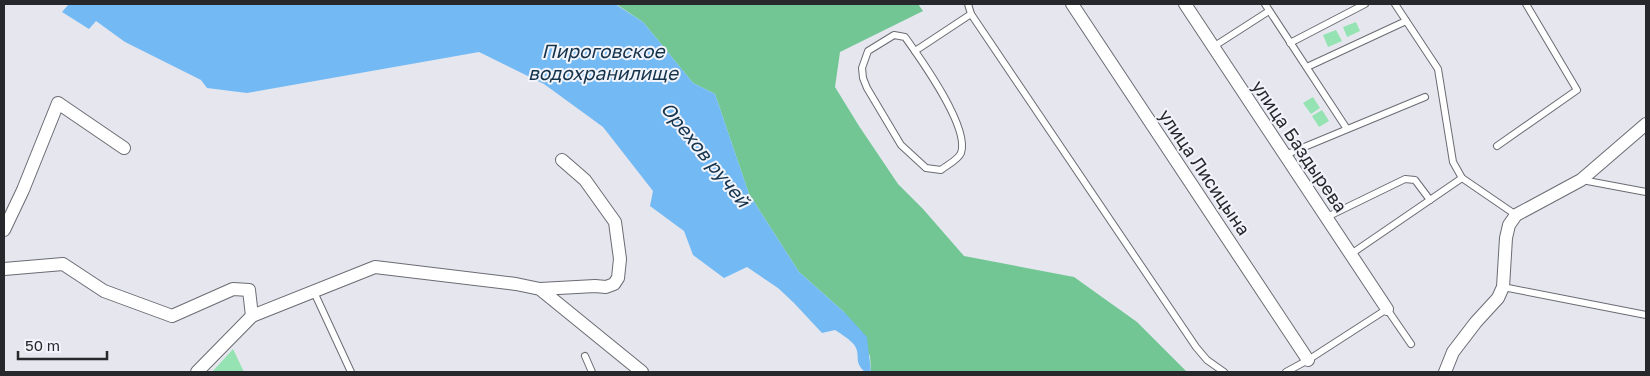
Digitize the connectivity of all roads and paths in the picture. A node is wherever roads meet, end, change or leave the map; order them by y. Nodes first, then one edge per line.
1 (968, 4) edge
2 (1072, 4) edge
3 (1185, 4) edge
4 (1265, 4) edge
5 (1365, 4) edge
6 (1395, 4) edge
7 (1526, 4) edge
8 (1270, 11) junction
9 (971, 14) junction
10 (1406, 20) junction
11 (1290, 43) junction
12 (1213, 47) junction
13 (915, 51) junction
14 (1306, 67) junction
15 (1425, 97) dead end
16 (1646, 124) edge
17 (1347, 129) junction
18 (1497, 146) dead end
19 (124, 148) dead end
20 (1285, 155) junction
21 (562, 160) dead end
22 (1462, 178) junction
23 (1581, 180) junction
24 (1646, 192) edge
25 (1430, 200) junction
26 (1516, 216) junction
27 (1327, 217) junction
28 (4, 230) edge
29 (1351, 254) junction
30 (4, 269) edge
31 (1502, 288) junction
32 (540, 289) junction
33 (314, 292) junction
34 (1387, 309) junction
35 (1646, 315) edge
36 (252, 316) junction
37 (1411, 344) dead end
38 (585, 356) dead end
39 (1308, 360) junction
40 (198, 372) edge
41 (351, 372) edge
42 (592, 372) edge
43 (642, 372) edge
44 (1224, 372) edge
45 (1286, 372) edge
46 (1445, 372) edge

1 - 9 lane
2 - 39 street, улица Лисицына
3 - 12 street, улица Баздырева
4 - 8 lane
5 - 11 lane
6 - 10 lane
7 - 18 lane
8 - 11 lane
8 - 12 lane
9 - 13 lane
9 - 44 lane
10 - 14 lane
10 - 22 lane
11 - 14 lane
12 - 20 street, улица Баздырева
13 - 13 lane
14 - 17 lane
15 - 17 lane
16 - 23 street
17 - 20 lane
19 - 28 street
20 - 27 street, улица Баздырева
21 - 32 street
22 - 25 lane
22 - 26 lane
23 - 24 lane
23 - 26 street
25 - 27 lane
25 - 29 lane
26 - 31 street
27 - 29 street, улица Баздырева
29 - 34 street, улица Баздырева
30 - 36 street
31 - 35 lane
31 - 46 street
32 - 33 street
32 - 43 street
33 - 36 street
33 - 41 lane
34 - 37 lane
34 - 39 lane
36 - 40 street
38 - 42 lane
39 - 45 lane

